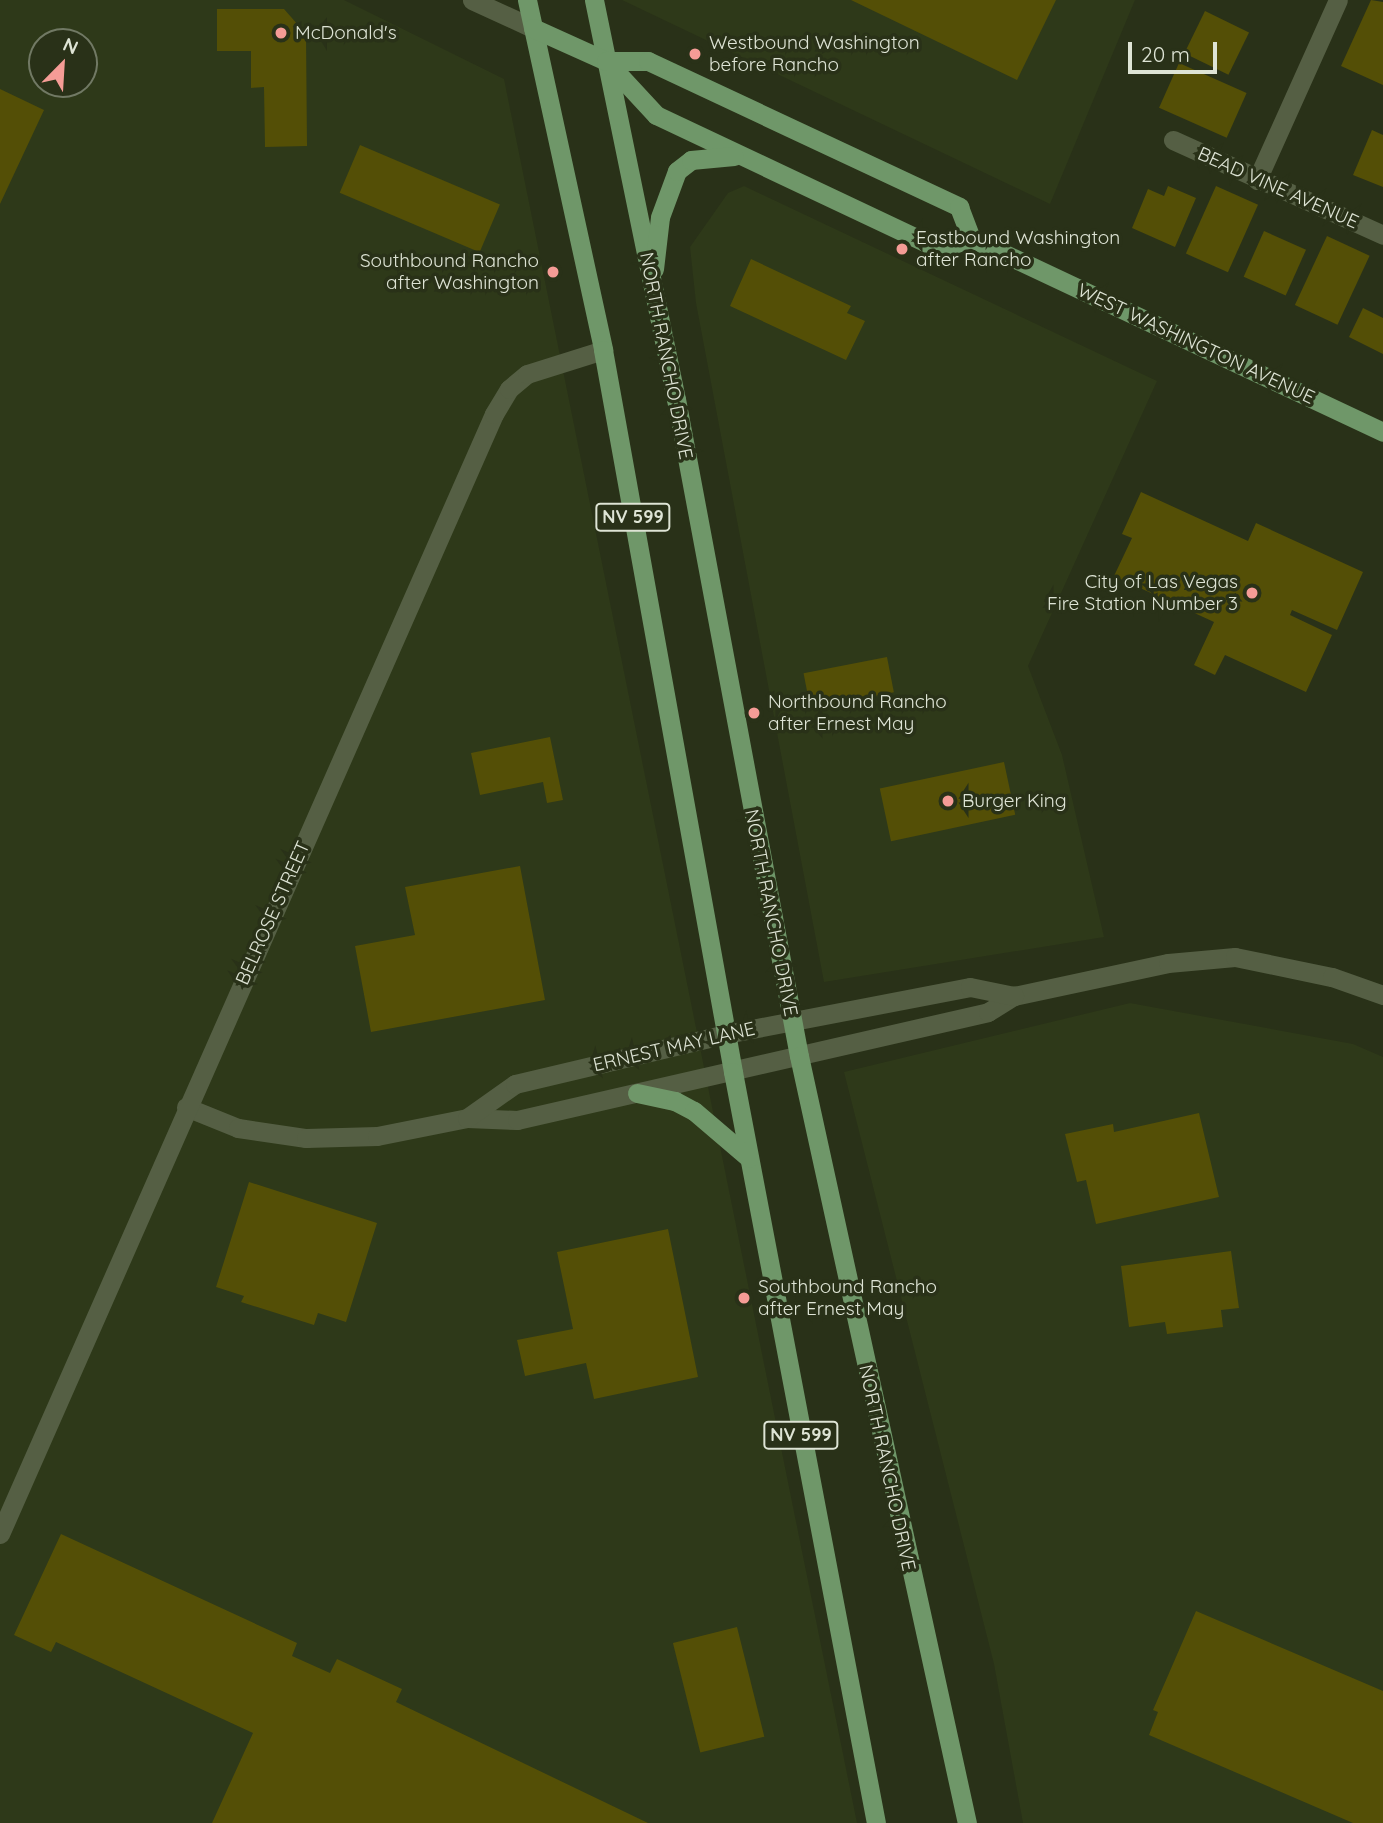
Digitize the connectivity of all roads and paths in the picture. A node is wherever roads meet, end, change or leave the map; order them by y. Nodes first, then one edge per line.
1 (472, 0) edge
2 (527, 0) edge
3 (594, 0) edge
4 (1338, 0) edge
5 (533, 27) junction
6 (606, 61) junction
7 (1173, 140) dead end
8 (743, 156) junction
9 (1257, 180) junction
10 (1383, 235) edge
11 (971, 238) junction
12 (652, 284) junction
13 (603, 351) junction
14 (1383, 432) edge
15 (1383, 995) edge
16 (1014, 996) junction
17 (792, 1021) junction
18 (726, 1034) junction
19 (799, 1056) junction
20 (733, 1072) junction
21 (637, 1093) junction
22 (186, 1107) junction
23 (467, 1118) junction
24 (749, 1158) junction
25 (0, 1534) edge
26 (876, 1823) edge
27 (967, 1823) edge

1 - 5 street
2 - 5 main road, NV 599
3 - 6 main road, NORTH RANCHO DRIVE / NV 599
4 - 9 street
5 - 6 main road
5 - 13 main road, NV 599
6 - 8 main road
6 - 11 main road
6 - 12 main road, NORTH RANCHO DRIVE / NV 599
7 - 9 street, BEAD VINE AVENUE
8 - 11 main road
8 - 12 main road
9 - 10 street, BEAD VINE AVENUE
11 - 14 main road, WEST WASHINGTON AVENUE
12 - 17 main road, NORTH RANCHO DRIVE / NV 599
13 - 18 main road, NV 599
13 - 22 street, BELROSE STREET
15 - 16 street, ERNEST MAY LANE
16 - 17 street, ERNEST MAY LANE
16 - 19 street, ERNEST MAY LANE
17 - 18 street, ERNEST MAY LANE
17 - 19 main road, NORTH RANCHO DRIVE / NV 599
18 - 20 main road, NV 599
18 - 23 street, ERNEST MAY LANE
19 - 20 street, ERNEST MAY LANE
19 - 27 main road, NORTH RANCHO DRIVE / NV 599
20 - 21 street, ERNEST MAY LANE
20 - 24 main road, NV 599
21 - 23 street, ERNEST MAY LANE
21 - 24 main road
22 - 23 street, ERNEST MAY LANE
22 - 25 street, BELROSE STREET
24 - 26 main road, NV 599

